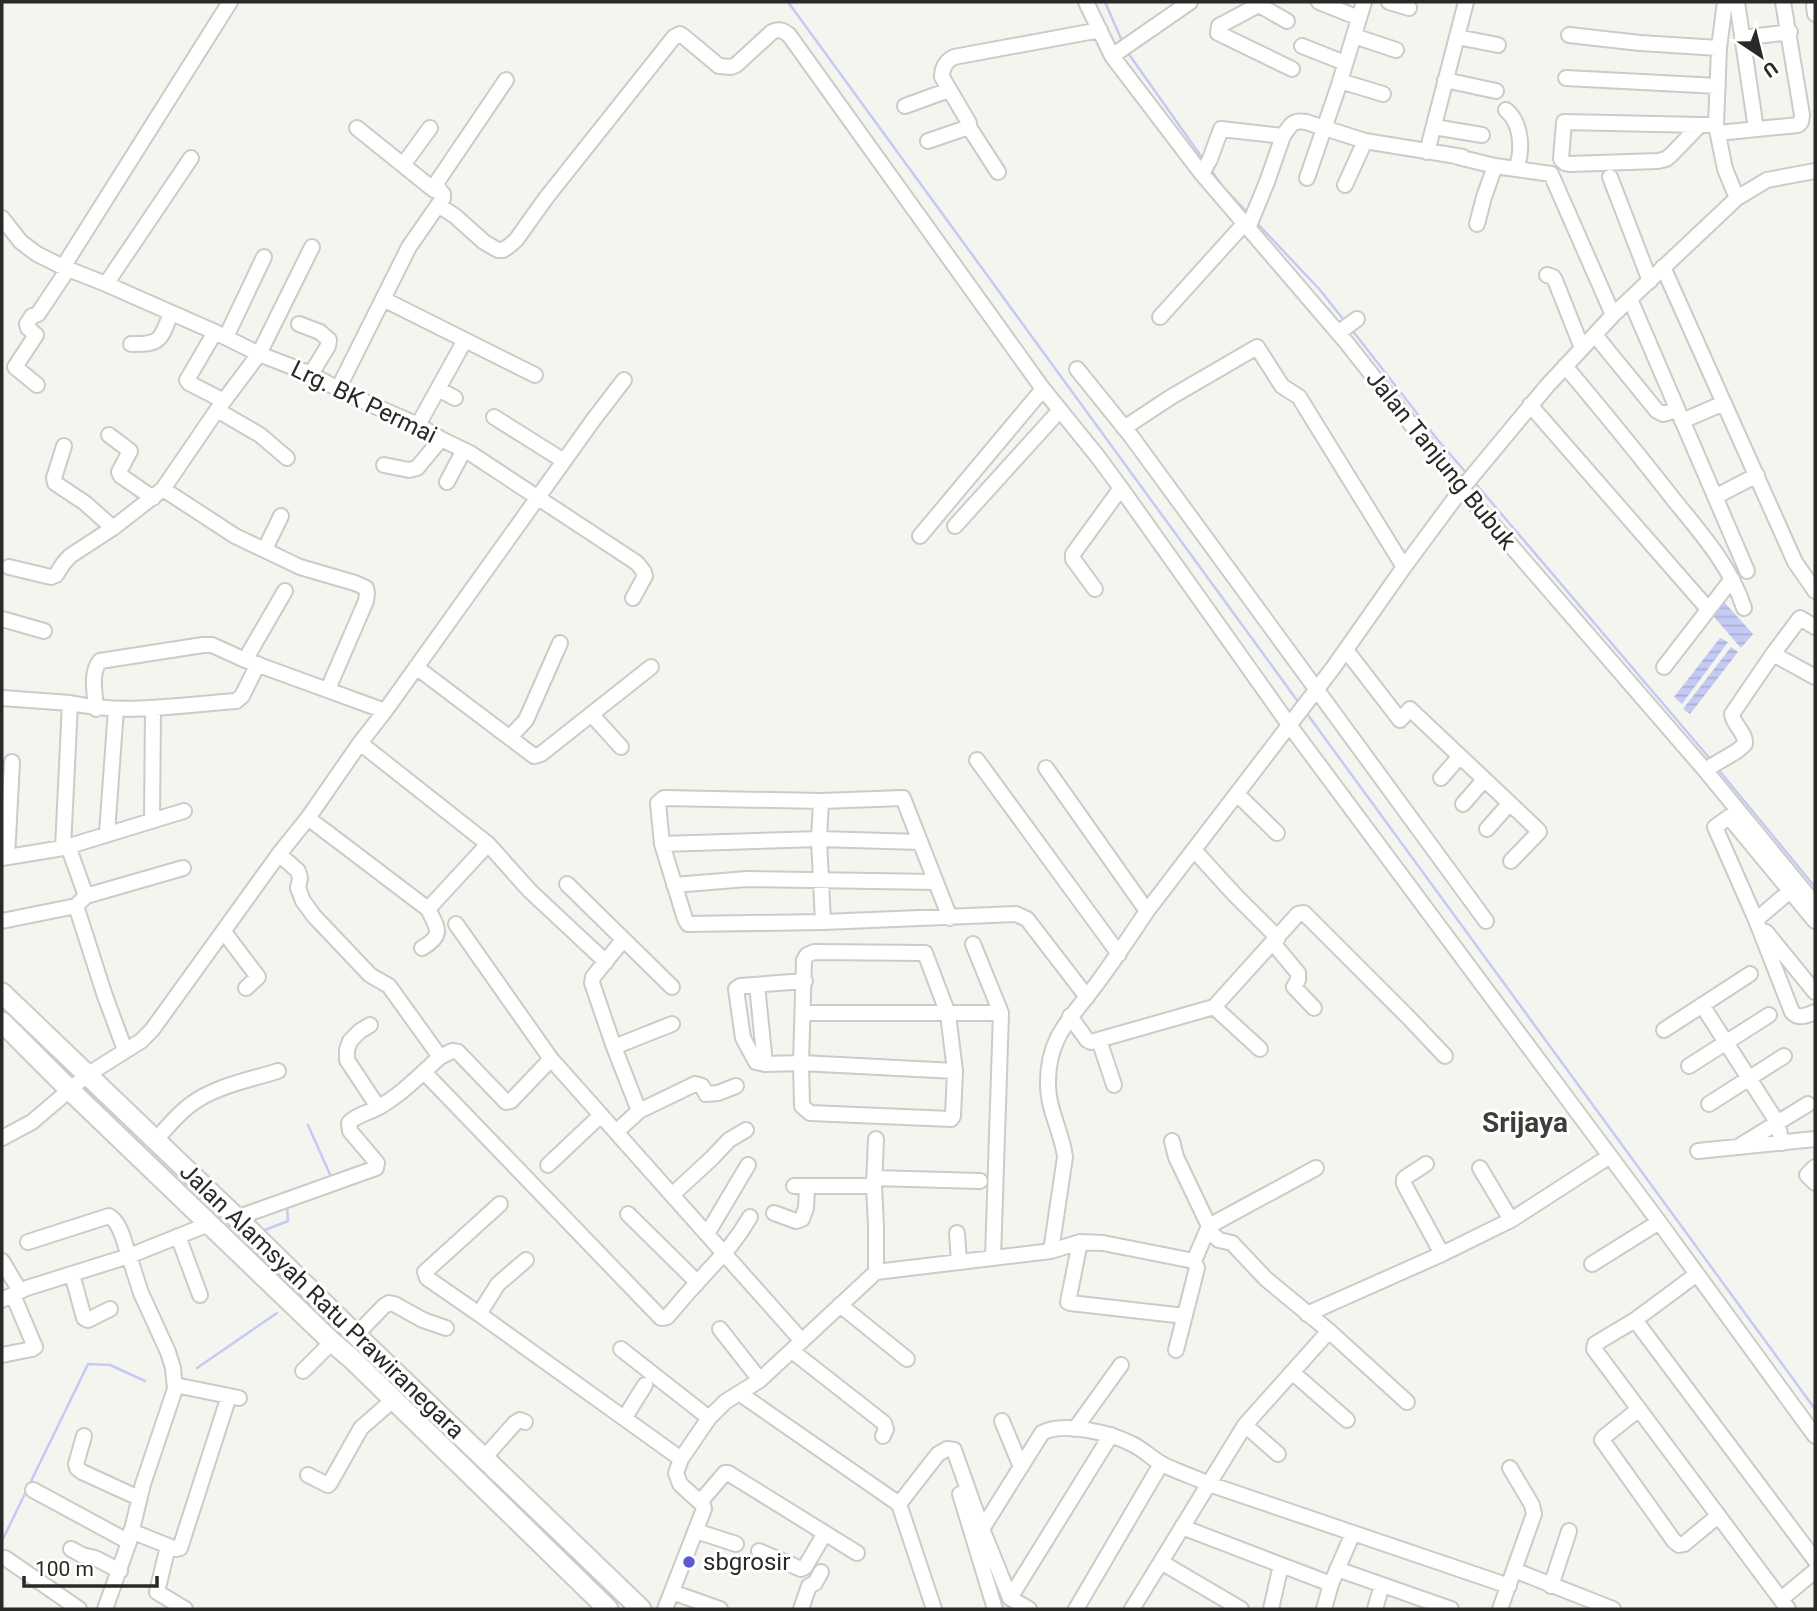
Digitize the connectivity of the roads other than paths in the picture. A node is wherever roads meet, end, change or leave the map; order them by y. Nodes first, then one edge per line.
1 (230, 2) edge
2 (1086, 2) edge
3 (1190, 2) edge
4 (1319, 2) edge
5 (1364, 2) edge
6 (1389, 2) edge
7 (1466, 2) edge
8 (1725, 2) edge
9 (1737, 2) edge
10 (1783, 2) edge
11 (1262, 3) edge
12 (1409, 8) dead end
13 (1359, 18) junction
14 (1287, 21) dead end
15 (1100, 30) junction
16 (1790, 32) junction
17 (1569, 34) dead end
18 (1354, 36) junction
19 (1457, 37) junction
20 (1742, 38) junction
21 (1498, 45) dead end
22 (1302, 46) dead end
23 (1720, 48) junction
24 (1396, 50) dead end
25 (1116, 53) junction
26 (1345, 63) junction
27 (1292, 69) dead end
28 (1566, 78) dead end
29 (506, 80) dead end
30 (1445, 80) junction
31 (1340, 81) junction
32 (1718, 86) junction
33 (949, 90) junction
34 (1496, 91) dead end
35 (1383, 94) dead end
36 (905, 106) dead end
37 (1506, 110) dead end
38 (1700, 125) junction
39 (969, 127) junction
40 (1323, 127) junction
41 (1434, 127) junction
42 (357, 128) dead end
43 (430, 128) dead end
44 (1756, 128) junction
45 (1717, 129) junction
46 (1482, 135) dead end
47 (1283, 136) junction
48 (928, 141) dead end
49 (1365, 141) junction
50 (1427, 152) junction
51 (191, 158) dead end
52 (403, 165) junction
53 (1495, 166) junction
54 (1205, 169) junction
55 (1516, 169) junction
56 (1815, 171) edge
57 (998, 172) dead end
58 (1610, 177) dead end
59 (1307, 178) dead end
60 (1345, 185) dead end
61 (439, 198) junction
62 (1737, 198) junction
63 (1250, 221) junction
64 (3, 222) edge
65 (1478, 224) dead end
66 (312, 247) dead end
67 (264, 257) dead end
68 (1663, 267) junction
69 (66, 268) junction
70 (1547, 275) dead end
71 (1650, 281) junction
72 (106, 284) junction
73 (383, 299) junction
74 (1630, 299) junction
75 (171, 313) junction
76 (1613, 315) junction
77 (1160, 317) dead end
78 (1357, 319) dead end
79 (299, 324) dead end
80 (1338, 332) junction
81 (221, 335) junction
82 (1595, 335) junction
83 (465, 340) junction
84 (131, 344) dead end
85 (1582, 348) junction
86 (259, 354) junction
87 (1565, 366) junction
88 (8, 367) edge
89 (1077, 369) dead end
90 (310, 374) junction
91 (535, 375) dead end
92 (624, 380) dead end
93 (37, 385) dead end
94 (338, 389) junction
95 (438, 389) junction
96 (1043, 389) junction
97 (455, 398) dead end
98 (1724, 403) junction
99 (1530, 405) junction
100 (220, 406) junction
101 (1060, 410) junction
102 (1680, 415) junction
103 (494, 417) dead end
104 (418, 425) junction
105 (1124, 428) junction
106 (109, 435) dead end
107 (441, 439) junction
108 (64, 446) dead end
109 (464, 450) junction
110 (286, 458) dead end
111 (564, 461) junction
112 (384, 465) dead end
113 (1757, 475) junction
114 (447, 482) dead end
115 (1467, 484) junction
116 (1121, 488) junction
117 (158, 493) junction
118 (538, 497) junction
119 (1715, 497) junction
120 (281, 516) dead end
121 (955, 526) dead end
122 (113, 528) junction
123 (920, 536) dead end
124 (265, 549) junction
125 (1404, 566) junction
126 (9, 567) dead end
127 (1747, 571) dead end
128 (1732, 579) junction
129 (1095, 589) dead end
130 (285, 591) dead end
131 (1815, 591) edge
132 (634, 598) dead end
133 (1744, 608) dead end
134 (1708, 609) junction
135 (2, 619) edge
136 (1815, 627) edge
137 (44, 631) dead end
138 (560, 643) dead end
139 (1346, 650) junction
140 (1773, 654) junction
141 (251, 662) junction
142 (416, 667) junction
143 (651, 667) dead end
144 (1664, 667) dead end
145 (1815, 677) edge
146 (328, 689) junction
147 (1314, 692) junction
148 (2, 698) edge
149 (70, 704) junction
150 (96, 709) junction
151 (116, 709) junction
152 (153, 709) junction
153 (384, 711) junction
154 (592, 714) junction
155 (1292, 723) junction
156 (510, 737) junction
157 (360, 743) junction
158 (621, 747) dead end
159 (1460, 756) junction
160 (977, 760) dead end
161 (12, 762) dead end
162 (1713, 765) junction
163 (1046, 768) dead end
164 (1441, 778) dead end
165 (1484, 780) junction
166 (1237, 794) junction
167 (821, 800) junction
168 (1463, 804) dead end
169 (1509, 804) junction
170 (1728, 810) junction
171 (184, 811) dead end
172 (308, 818) junction
173 (152, 820) junction
174 (1487, 829) dead end
175 (107, 833) junction
176 (1277, 833) dead end
177 (820, 839) junction
178 (920, 842) junction
179 (488, 844) junction
180 (662, 844) junction
181 (65, 847) junction
182 (1194, 849) junction
183 (279, 854) junction
184 (4, 857) edge
185 (1511, 860) dead end
186 (183, 868) dead end
187 (820, 880) junction
188 (936, 882) junction
189 (567, 884) dead end
190 (674, 885) junction
191 (1795, 891) junction
192 (81, 901) junction
193 (1815, 904) edge
194 (428, 909) junction
195 (1147, 912) junction
196 (950, 918) junction
197 (1756, 920) junction
198 (2, 921) edge
199 (1486, 921) dead end
200 (1815, 921) edge
201 (823, 922) junction
202 (456, 924) dead end
203 (224, 932) junction
204 (623, 940) junction
205 (1276, 940) junction
206 (973, 944) dead end
207 (422, 948) dead end
208 (1119, 954) junction
209 (606, 962) junction
210 (1751, 974) dead end
211 (805, 981) junction
212 (757, 985) junction
213 (672, 987) dead end
214 (246, 988) dead end
215 (1815, 992) edge
216 (2, 993) edge
217 (1087, 997) junction
218 (1702, 1005) junction
219 (1213, 1007) junction
220 (1314, 1008) dead end
221 (1815, 1012) edge
222 (803, 1013) junction
223 (1001, 1013) junction
224 (948, 1014) junction
225 (1769, 1015) dead end
226 (1070, 1016) junction
227 (2, 1022) edge
228 (672, 1024) dead end
229 (370, 1025) dead end
230 (1664, 1030) dead end
231 (1100, 1040) junction
232 (1726, 1042) junction
233 (614, 1047) junction
234 (1260, 1049) dead end
235 (125, 1050) junction
236 (1445, 1056) dead end
237 (1784, 1056) dead end
238 (440, 1057) junction
239 (551, 1059) junction
240 (802, 1063) junction
241 (765, 1064) junction
242 (1689, 1066) dead end
243 (278, 1071) dead end
244 (955, 1071) junction
245 (424, 1072) junction
246 (87, 1075) junction
247 (1749, 1077) junction
248 (1114, 1085) dead end
249 (736, 1086) dead end
250 (70, 1090) junction
251 (1709, 1104) dead end
252 (1808, 1104) dead end
253 (379, 1107) junction
254 (639, 1111) junction
255 (601, 1115) junction
256 (1777, 1122) junction
257 (746, 1130) dead end
258 (616, 1132) junction
259 (2, 1138) edge
260 (876, 1139) dead end
261 (1815, 1139) edge
262 (155, 1140) junction
263 (1172, 1141) dead end
264 (1782, 1143) junction
265 (1737, 1147) junction
266 (1698, 1151) dead end
267 (1610, 1156) junction
268 (1426, 1164) dead end
269 (548, 1165) dead end
270 (748, 1165) dead end
271 (1815, 1167) edge
272 (1316, 1168) dead end
273 (1480, 1168) dead end
274 (979, 1181) dead end
275 (874, 1182) junction
276 (1815, 1183) edge
277 (672, 1195) junction
278 (500, 1204) dead end
279 (774, 1213) dead end
280 (628, 1214) dead end
281 (750, 1217) dead end
282 (236, 1218) junction
283 (1511, 1220) junction
284 (1659, 1222) junction
285 (209, 1224) junction
286 (1209, 1226) junction
287 (957, 1233) dead end
288 (707, 1234) junction
289 (178, 1236) junction
290 (28, 1242) dead end
291 (1080, 1242) junction
292 (1051, 1251) junction
293 (724, 1254) junction
294 (1442, 1254) junction
295 (129, 1256) junction
296 (993, 1258) junction
297 (526, 1260) dead end
298 (2, 1261) edge
299 (1194, 1261) junction
300 (959, 1262) junction
301 (1592, 1264) dead end
302 (876, 1272) junction
303 (72, 1274) junction
304 (1697, 1274) junction
305 (697, 1282) junction
306 (12, 1295) edge
307 (200, 1295) dead end
308 (840, 1305) junction
309 (110, 1309) dead end
310 (479, 1314) junction
311 (1307, 1314) junction
312 (1185, 1316) junction
313 (1635, 1320) junction
314 (446, 1328) dead end
315 (720, 1329) dead end
316 (1329, 1331) junction
317 (356, 1335) junction
318 (332, 1342) junction
319 (797, 1346) junction
320 (621, 1349) dead end
321 (1176, 1350) dead end
322 (2, 1355) edge
323 (907, 1359) dead end
324 (1122, 1365) dead end
325 (303, 1371) dead end
326 (1292, 1373) junction
327 (175, 1377) junction
328 (760, 1380) junction
329 (645, 1385) dead end
330 (739, 1393) junction
331 (393, 1400) junction
332 (1407, 1402) dead end
333 (1639, 1409) junction
334 (625, 1418) junction
335 (709, 1418) junction
336 (1346, 1420) dead end
337 (1002, 1421) dead end
338 (525, 1422) dead end
339 (1245, 1424) junction
340 (1075, 1429) junction
341 (1111, 1435) junction
342 (84, 1436) dead end
343 (883, 1436) dead end
344 (1815, 1436) edge
345 (947, 1449) junction
346 (1278, 1454) dead end
347 (484, 1458) junction
348 (681, 1459) junction
349 (1161, 1464) junction
350 (1021, 1467) junction
351 (1510, 1468) dead end
352 (308, 1475) dead end
353 (1209, 1483) junction
354 (33, 1490) dead end
355 (139, 1498) junction
356 (699, 1502) junction
357 (899, 1504) junction
358 (1718, 1516) junction
359 (1182, 1527) junction
360 (556, 1528) junction
361 (982, 1529) junction
362 (696, 1531) junction
363 (1569, 1531) dead end
364 (825, 1533) junction
365 (1353, 1533) junction
366 (130, 1537) junction
367 (736, 1544) dead end
368 (168, 1546) junction
369 (71, 1549) dead end
370 (759, 1550) dead end
371 (857, 1553) dead end
372 (5, 1558) dead end
373 (1815, 1560) edge
374 (1161, 1562) junction
375 (1281, 1565) junction
376 (1337, 1569) junction
377 (120, 1570) junction
378 (1514, 1570) junction
379 (1815, 1571) edge
380 (821, 1572) dead end
381 (576, 1579) junction
382 (1331, 1584) junction
383 (1382, 1585) junction
384 (1509, 1586) junction
385 (1551, 1586) junction
386 (671, 1592) junction
387 (1010, 1598) junction
388 (1784, 1604) edge
389 (1137, 1608) edge
390 (79, 1609) edge
391 (105, 1609) edge
392 (185, 1609) edge
393 (595, 1609) edge
394 (608, 1609) edge
395 (629, 1609) edge
396 (641, 1609) edge
397 (665, 1609) edge
398 (720, 1609) edge
399 (800, 1609) edge
400 (934, 1609) edge
401 (995, 1609) edge
402 (1029, 1609) edge
403 (1076, 1609) edge
404 (1241, 1609) edge
405 (1271, 1609) edge
406 (1324, 1609) edge
407 (1375, 1609) edge
408 (1451, 1609) edge
409 (1500, 1609) edge
410 (1613, 1609) edge

1 - 69 street
2 - 15 street, Jalan Tanjung Bubuk
3 - 25 street
4 - 13 street
5 - 13 street
6 - 12 street
7 - 19 street
8 - 23 street
9 - 20 street
10 - 16 street
11 - 14 street
11 - 27 street
13 - 18 street
15 - 25 street, Jalan Tanjung Bubuk
15 - 33 street
16 - 20 street
16 - 44 street
17 - 23 street
18 - 24 street
18 - 26 street
19 - 21 street
19 - 30 street
20 - 44 street
22 - 26 street
23 - 32 street
25 - 54 street, Jalan Tanjung Bubuk
26 - 31 street
28 - 32 street
29 - 61 street
30 - 34 street
30 - 41 street
31 - 35 street
31 - 40 street
32 - 45 street
33 - 36 street
33 - 39 street
37 - 55 street
38 - 38 street
38 - 45 street
39 - 48 street
39 - 57 street
40 - 47 street
40 - 49 street
40 - 59 street
41 - 46 street
41 - 50 street
42 - 52 street
43 - 52 street
44 - 45 street
45 - 62 street
47 - 54 street
47 - 63 street
49 - 50 street
49 - 60 street
50 - 53 street
51 - 72 street
52 - 61 street
53 - 55 street
53 - 65 street
54 - 63 street, Jalan Tanjung Bubuk
55 - 76 street
56 - 62 street
58 - 71 street
61 - 73 street
61 - 96 street
62 - 68 street
63 - 77 street
63 - 80 street, Jalan Tanjung Bubuk
64 - 69 street, Lrg. BK Permai
66 - 86 street
67 - 81 street
68 - 71 street
68 - 98 street
69 - 72 street, Lrg. BK Permai
69 - 88 street
70 - 85 street
71 - 74 street
72 - 75 street, Lrg. BK Permai
73 - 83 street
73 - 94 street
74 - 76 street
74 - 102 street
75 - 81 street, Lrg. BK Permai
75 - 84 street
76 - 82 street
78 - 80 street
79 - 90 street
80 - 115 street, Jalan Tanjung Bubuk
81 - 86 street, Lrg. BK Permai
81 - 100 street
82 - 85 street
82 - 102 street
83 - 91 street
83 - 95 street
85 - 87 street
86 - 90 street, Lrg. BK Permai
86 - 100 street
87 - 99 street
87 - 128 street
88 - 93 street
89 - 105 street
90 - 94 street, Lrg. BK Permai
92 - 111 street
94 - 104 street, Lrg. BK Permai
95 - 97 street
95 - 104 street
96 - 101 street
96 - 123 street
98 - 102 street
98 - 113 street
99 - 115 street
99 - 134 street
100 - 110 street
100 - 117 street
101 - 116 street
101 - 121 street
102 - 119 street
103 - 111 street
104 - 107 street, Lrg. BK Permai
105 - 125 street
105 - 147 street
106 - 117 street
107 - 109 street, Lrg. BK Permai
107 - 112 street
108 - 122 street
109 - 114 street
109 - 118 street, Lrg. BK Permai
111 - 118 street
113 - 119 street
113 - 131 street
115 - 125 street
115 - 162 street, Jalan Tanjung Bubuk
116 - 129 street
116 - 155 street
117 - 122 street
117 - 124 street
118 - 132 street, Lrg. BK Permai
118 - 142 street
119 - 127 street
120 - 124 street
122 - 126 street
124 - 146 street
125 - 139 street
128 - 133 street
128 - 134 street
130 - 141 street
134 - 144 street
135 - 137 street
136 - 140 street
138 - 156 street
139 - 147 street
139 - 159 street
140 - 145 street
140 - 162 street
141 - 146 street
141 - 150 street
141 - 152 street
142 - 153 street
142 - 156 street
143 - 154 street
146 - 153 street
147 - 155 street
147 - 199 street
148 - 149 street
149 - 150 street
149 - 181 street
150 - 151 street
151 - 152 street
151 - 175 street
152 - 173 street
153 - 157 street
154 - 156 street
154 - 158 street
155 - 166 street
155 - 267 street
157 - 172 street
157 - 179 street
159 - 164 street
159 - 165 street
160 - 208 street
161 - 184 street
162 - 170 street, Jalan Tanjung Bubuk
163 - 195 street
165 - 168 street
165 - 169 street
166 - 176 street
166 - 182 street
167 - 177 street
167 - 178 street
167 - 180 street
169 - 174 street
169 - 185 street
170 - 191 street, Jalan Tanjung Bubuk
170 - 197 street
171 - 173 street
172 - 183 street
172 - 194 street
173 - 175 street
175 - 181 street
177 - 178 street
177 - 180 street
177 - 187 street
178 - 188 street
179 - 194 street
179 - 209 street
180 - 190 street
181 - 184 street
181 - 192 street
182 - 195 street
182 - 205 street
183 - 203 street
183 - 238 street
186 - 192 street
187 - 188 street
187 - 190 street
187 - 201 street
188 - 196 street
189 - 204 street
190 - 201 street
191 - 193 street, Jalan Tanjung Bubuk
191 - 197 street
191 - 200 street
192 - 198 street
192 - 235 street
194 - 207 street
195 - 208 street
196 - 201 street
196 - 217 street
197 - 215 street
197 - 221 street
202 - 239 street
203 - 214 street
203 - 235 street
204 - 209 street
204 - 213 street
205 - 219 street
205 - 220 street
205 - 236 street
206 - 223 street
208 - 217 street
209 - 233 street
210 - 218 street
211 - 212 street
211 - 222 street
211 - 224 street
212 - 241 street
212 - 241 street
216 - 246 highway, Jalan Alamsyah Ratu Prawiranegara
217 - 226 street
218 - 230 street
218 - 232 street
219 - 231 street
219 - 234 street
222 - 224 street
222 - 240 street
223 - 224 street
223 - 296 street
224 - 244 street
225 - 232 street
226 - 231 street
226 - 292 street
227 - 250 highway, Jalan Alamsyah Ratu Prawiranegara
228 - 233 street
229 - 253 street
231 - 248 street
232 - 242 street
232 - 247 street
233 - 254 street
235 - 246 street
237 - 247 street
238 - 239 street
238 - 245 street
239 - 255 street
240 - 241 street
240 - 244 street
240 - 244 street
243 - 262 street
245 - 253 street
245 - 305 street
246 - 250 street
246 - 262 highway, Jalan Alamsyah Ratu Prawiranegara
247 - 251 street
247 - 256 street
249 - 254 street
250 - 259 street
250 - 285 highway, Jalan Alamsyah Ratu Prawiranegara
252 - 256 street
253 - 282 street
254 - 258 street
255 - 258 street
255 - 269 street
256 - 264 street
256 - 265 street
257 - 277 street
258 - 277 street
260 - 275 street
261 - 264 street
262 - 282 highway, Jalan Alamsyah Ratu Prawiranegara
263 - 286 street
264 - 265 street
265 - 266 street
267 - 283 street
267 - 284 street
268 - 294 street
270 - 288 street
271 - 276 street
272 - 286 street
273 - 283 street
274 - 275 street
275 - 279 street
275 - 302 street
277 - 288 street
278 - 310 street
280 - 305 street
281 - 293 street
282 - 317 highway, Jalan Alamsyah Ratu Prawiranegara
283 - 294 street
284 - 301 street
284 - 304 street
285 - 289 street
285 - 318 highway, Jalan Alamsyah Ratu Prawiranegara
286 - 299 street
286 - 311 street
287 - 300 street
288 - 293 street
289 - 295 street
289 - 307 street
290 - 295 street
291 - 292 street
291 - 299 street
291 - 312 street
292 - 296 street
293 - 305 street
293 - 319 street
294 - 311 street
295 - 303 street
295 - 327 street
296 - 300 street
297 - 310 street
298 - 306 street
299 - 312 street
300 - 302 street
302 - 308 street
303 - 306 street
303 - 309 street
304 - 313 street
304 - 344 street
306 - 322 street
308 - 319 street
308 - 323 street
310 - 334 street
311 - 316 street
312 - 321 street
313 - 333 street
313 - 373 street
314 - 317 street
315 - 328 street
316 - 326 street
316 - 332 street
317 - 347 highway, Jalan Alamsyah Ratu Prawiranegara
318 - 325 street
318 - 331 highway, Jalan Alamsyah Ratu Prawiranegara
319 - 328 street
319 - 343 street
320 - 335 street
324 - 340 street
326 - 336 street
326 - 339 street
327 - 355 street
327 - 368 street
328 - 330 street
329 - 334 street
330 - 335 street
330 - 357 street
331 - 352 street
331 - 381 highway, Jalan Alamsyah Ratu Prawiranegara
333 - 358 street
333 - 358 street
334 - 348 street
335 - 348 street
337 - 350 street
338 - 347 street
339 - 346 street
339 - 353 street
340 - 341 street
340 - 350 street
341 - 349 street
341 - 387 street
342 - 355 street
345 - 357 street
345 - 361 street
345 - 401 street
347 - 360 highway, Jalan Alamsyah Ratu Prawiranegara
348 - 356 street
349 - 353 street
349 - 403 street
350 - 361 street
351 - 378 street
353 - 359 street
353 - 365 street
354 - 366 street
355 - 366 street
356 - 362 street
356 - 364 street
357 - 400 street
358 - 388 street
359 - 374 street
359 - 375 street
360 - 395 highway
360 - 396 highway, Jalan Alamsyah Ratu Prawiranegara
361 - 387 street
362 - 367 street
362 - 386 street
363 - 385 street
364 - 370 street
364 - 371 street
365 - 376 street
365 - 384 street
366 - 368 street
366 - 377 street
368 - 392 street
369 - 377 street
372 - 390 street
374 - 389 street
374 - 404 street
375 - 382 street
375 - 405 street
376 - 382 street
376 - 383 street
377 - 391 street
378 - 384 street
378 - 385 street
379 - 388 street
380 - 399 street
381 - 393 highway
381 - 394 highway, Jalan Alamsyah Ratu Prawiranegara
382 - 406 street
383 - 407 street
383 - 408 street
384 - 409 street
385 - 410 street
386 - 397 street
386 - 398 street
387 - 402 street

